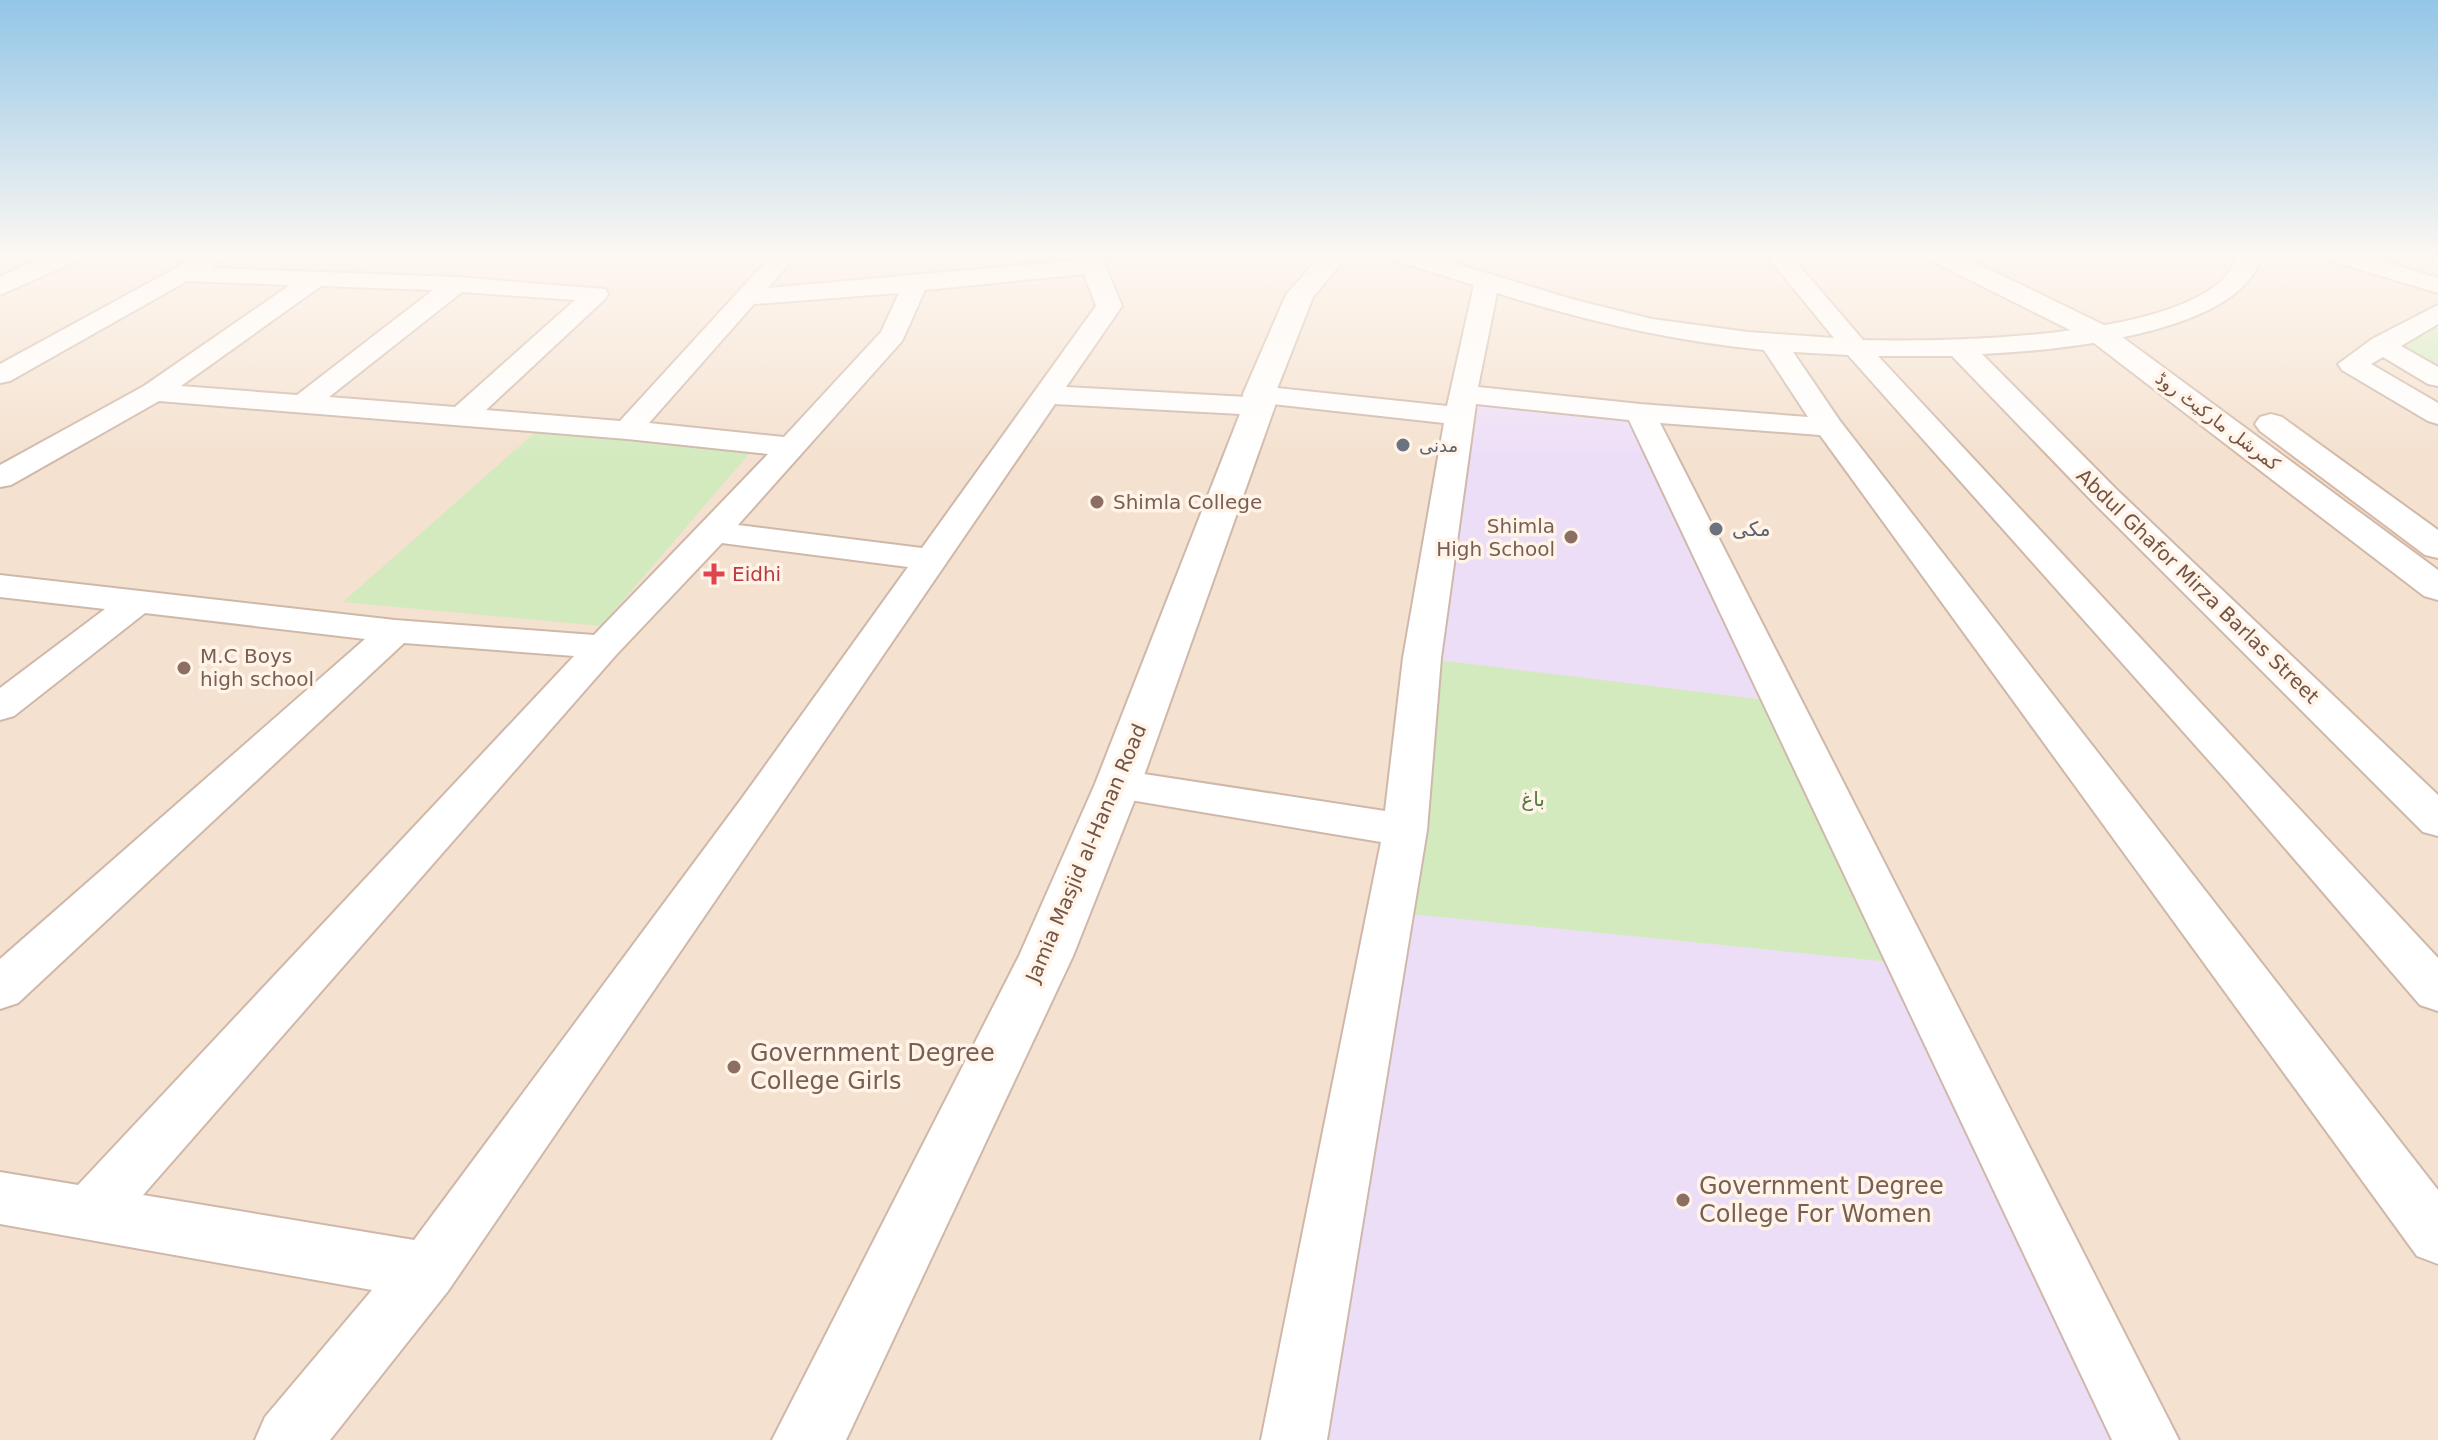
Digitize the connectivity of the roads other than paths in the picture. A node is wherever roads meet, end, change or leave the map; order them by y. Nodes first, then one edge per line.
1 (94, 323) edge
2 (252, 323) edge
3 (407, 323) edge
4 (564, 323) edge
5 (724, 323) edge
6 (898, 323) edge
7 (1097, 323) edge
8 (1289, 323) edge
9 (1478, 323) edge
10 (1641, 323) edge
11 (1835, 323) edge
12 (2095, 323) edge
13 (2098, 323) edge
14 (2142, 323) edge
15 (2424, 323) edge
16 (2113, 331) junction
17 (1774, 344) junction
18 (2381, 345) junction
19 (1855, 347) junction
20 (1961, 349) junction
21 (0, 375) edge
22 (2438, 378) edge
23 (154, 392) junction
24 (1048, 395) junction
25 (1259, 400) junction
26 (303, 404) junction
27 (1461, 405) junction
28 (1640, 413) junction
29 (2438, 415) edge
30 (461, 417) junction
31 (1829, 427) junction
32 (627, 430) junction
33 (789, 447) junction
34 (0, 478) edge
35 (714, 532) junction
36 (2438, 547) edge
37 (932, 560) junction
38 (0, 586) edge
39 (2438, 588) edge
40 (137, 602) junction
41 (395, 631) junction
42 (603, 647) junction
43 (0, 707) edge
44 (1118, 784) junction
45 (2438, 821) edge
46 (1405, 830) junction
47 (0, 989) edge
48 (2438, 991) edge
49 (0, 1198) edge
50 (90, 1213) junction
51 (2438, 1236) edge
52 (427, 1271) junction
53 (1297, 1439) edge
54 (288, 1440) edge
55 (808, 1440) edge
56 (2146, 1440) edge

1 - 21 street
2 - 23 street
3 - 26 street
4 - 30 street
5 - 32 street
6 - 33 street
7 - 24 street
8 - 25 main road, Jamia Masjid al-Hanan Road
9 - 27 street
10 - 17 street
11 - 19 street
12 - 16 main road, کمرشل مارکیٹ روڈ
13 - 16 main road, کمرشل مارکیٹ روڈ
14 - 16 street
15 - 18 street
16 - 20 street
16 - 36 main road, کمرشل مارکیٹ روڈ
16 - 39 main road, کمرشل مارکیٹ روڈ
17 - 19 street
17 - 31 street
18 - 22 street
18 - 29 street
19 - 20 street
19 - 48 street
20 - 45 street, Abdul Ghafor Mirza Barlas Street
23 - 26 street
23 - 34 street
24 - 25 street
24 - 37 street
25 - 27 street
25 - 44 main road, Jamia Masjid al-Hanan Road
26 - 30 street
27 - 28 street
27 - 46 street
28 - 31 street
28 - 56 street
30 - 32 street
31 - 51 street
32 - 33 street
33 - 35 street
35 - 37 street
35 - 42 street
37 - 52 street
38 - 40 street
40 - 41 street
40 - 43 street
41 - 42 street
41 - 47 street
42 - 50 street
44 - 46 street
44 - 55 main road, Jamia Masjid al-Hanan Road
46 - 53 street
49 - 50 street
50 - 52 street
52 - 54 street

